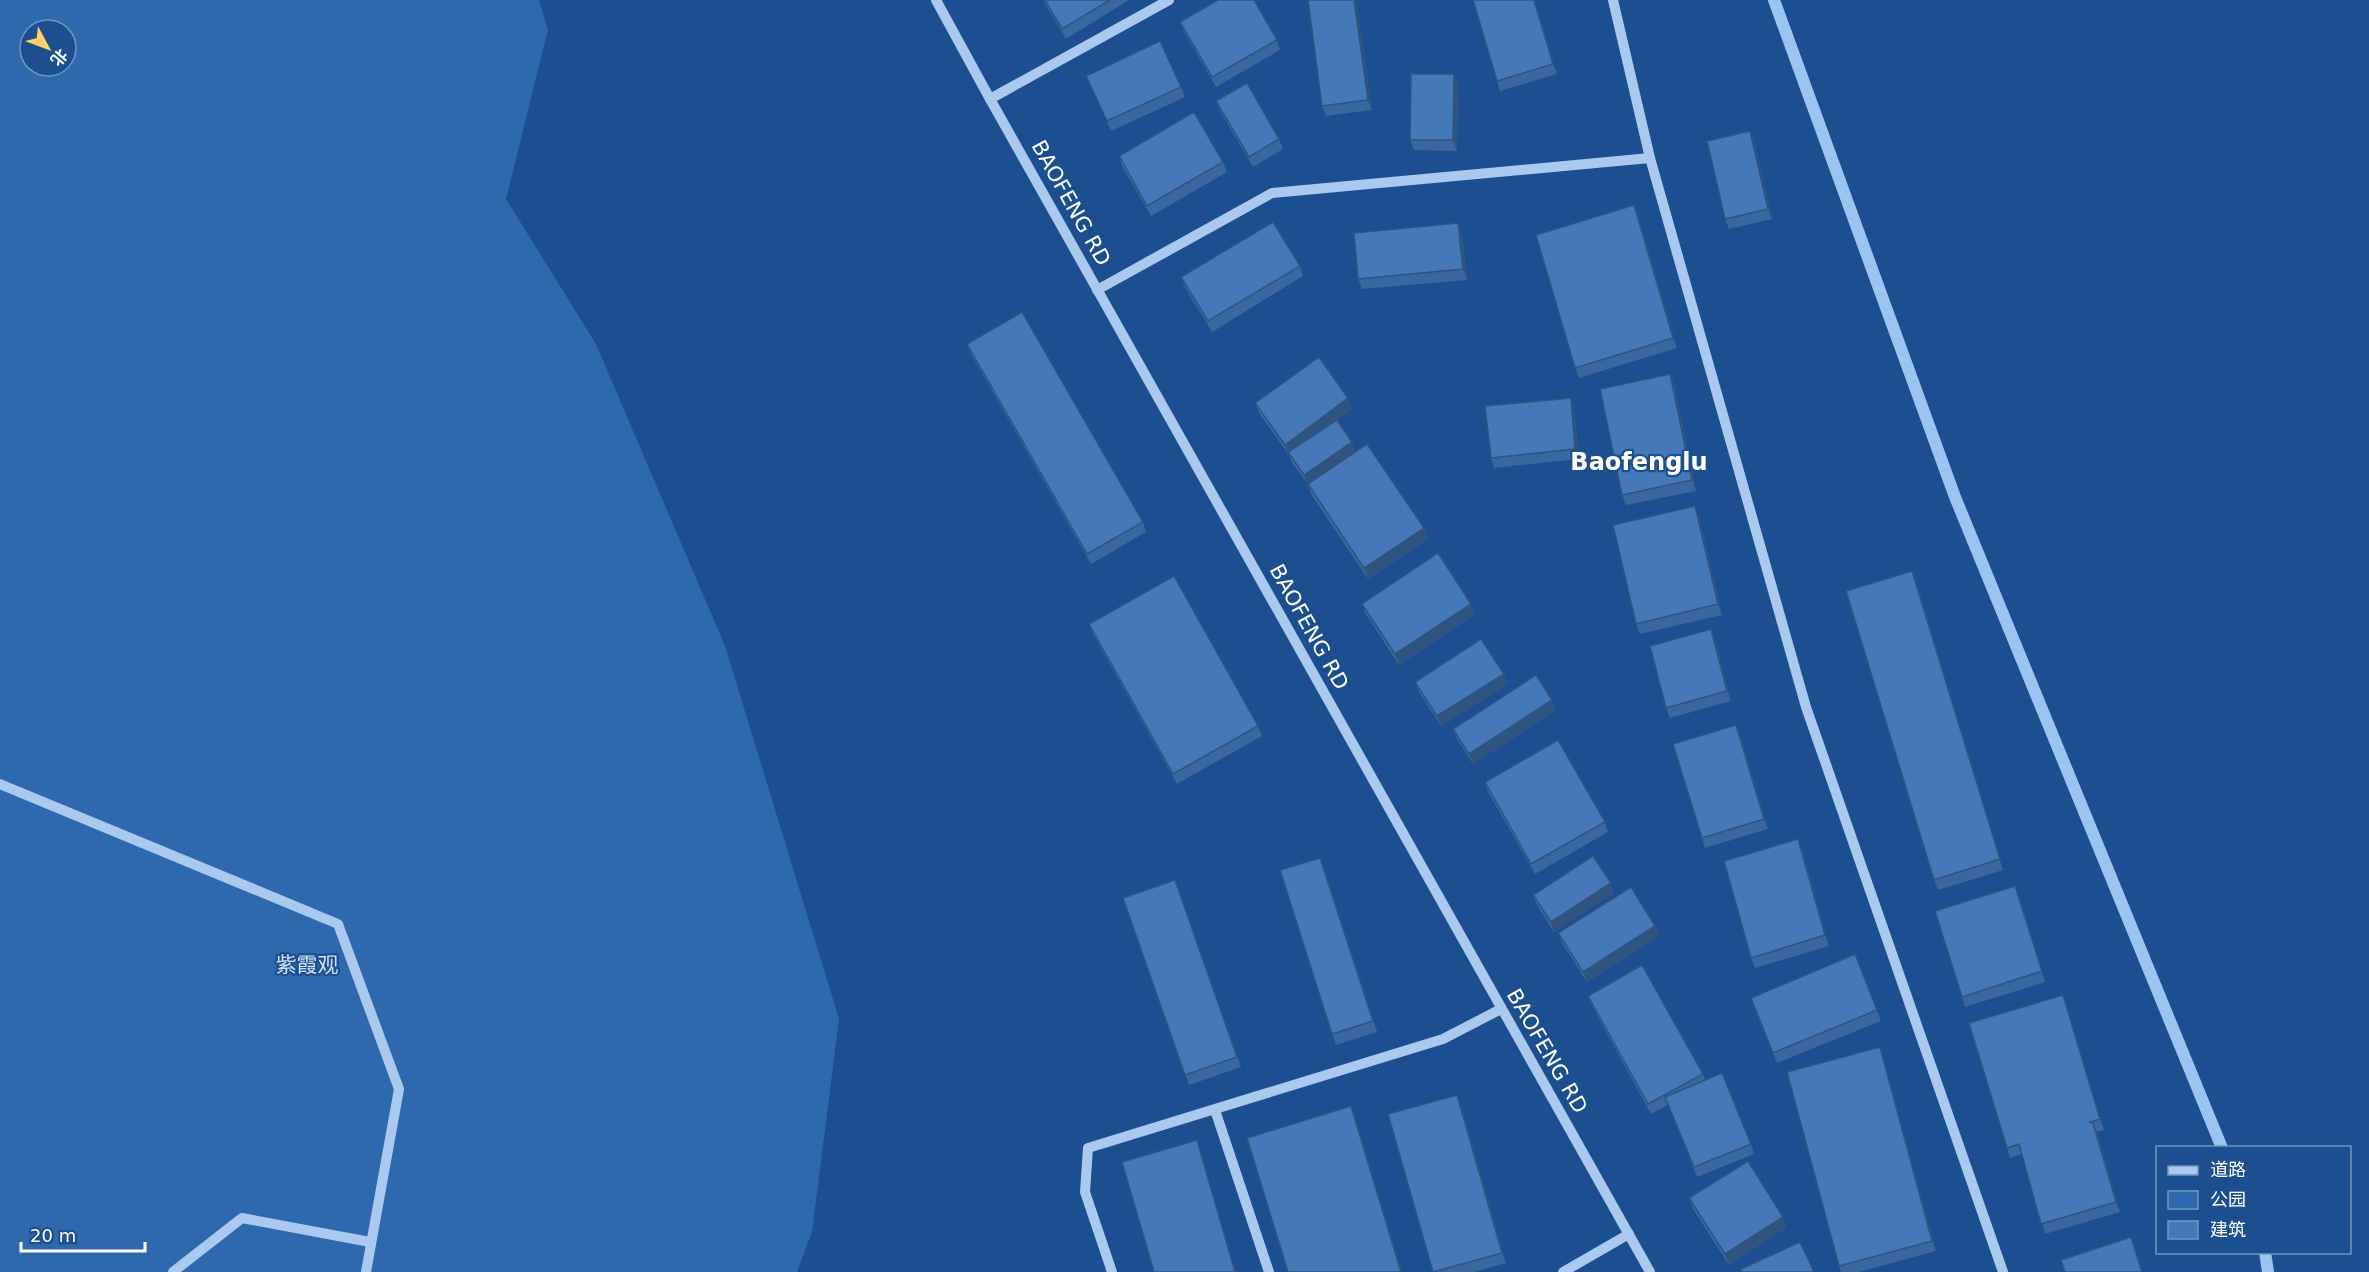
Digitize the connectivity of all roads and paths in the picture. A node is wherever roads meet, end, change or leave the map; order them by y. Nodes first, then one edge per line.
1 (936, 0) edge
2 (1169, 0) edge
3 (1613, 0) edge
4 (990, 99) junction
5 (1650, 158) junction
6 (1097, 290) junction
7 (0, 784) edge
8 (1501, 1009) junction
9 (1215, 1110) junction
10 (1629, 1234) junction
11 (370, 1242) junction
12 (173, 1272) edge
13 (366, 1272) edge
14 (1112, 1272) edge
15 (1269, 1272) edge
16 (1563, 1272) edge
17 (1650, 1272) edge
18 (2002, 1272) edge

1 - 4 street, BAOFENG RD
2 - 4 street
3 - 5 street
4 - 6 street, BAOFENG RD
5 - 6 street
5 - 18 street
6 - 8 street, BAOFENG RD
7 - 11 street
8 - 9 street
8 - 10 street, BAOFENG RD
9 - 14 street
9 - 15 street
10 - 16 street
10 - 17 street, BAOFENG RD
11 - 12 street
11 - 13 street

